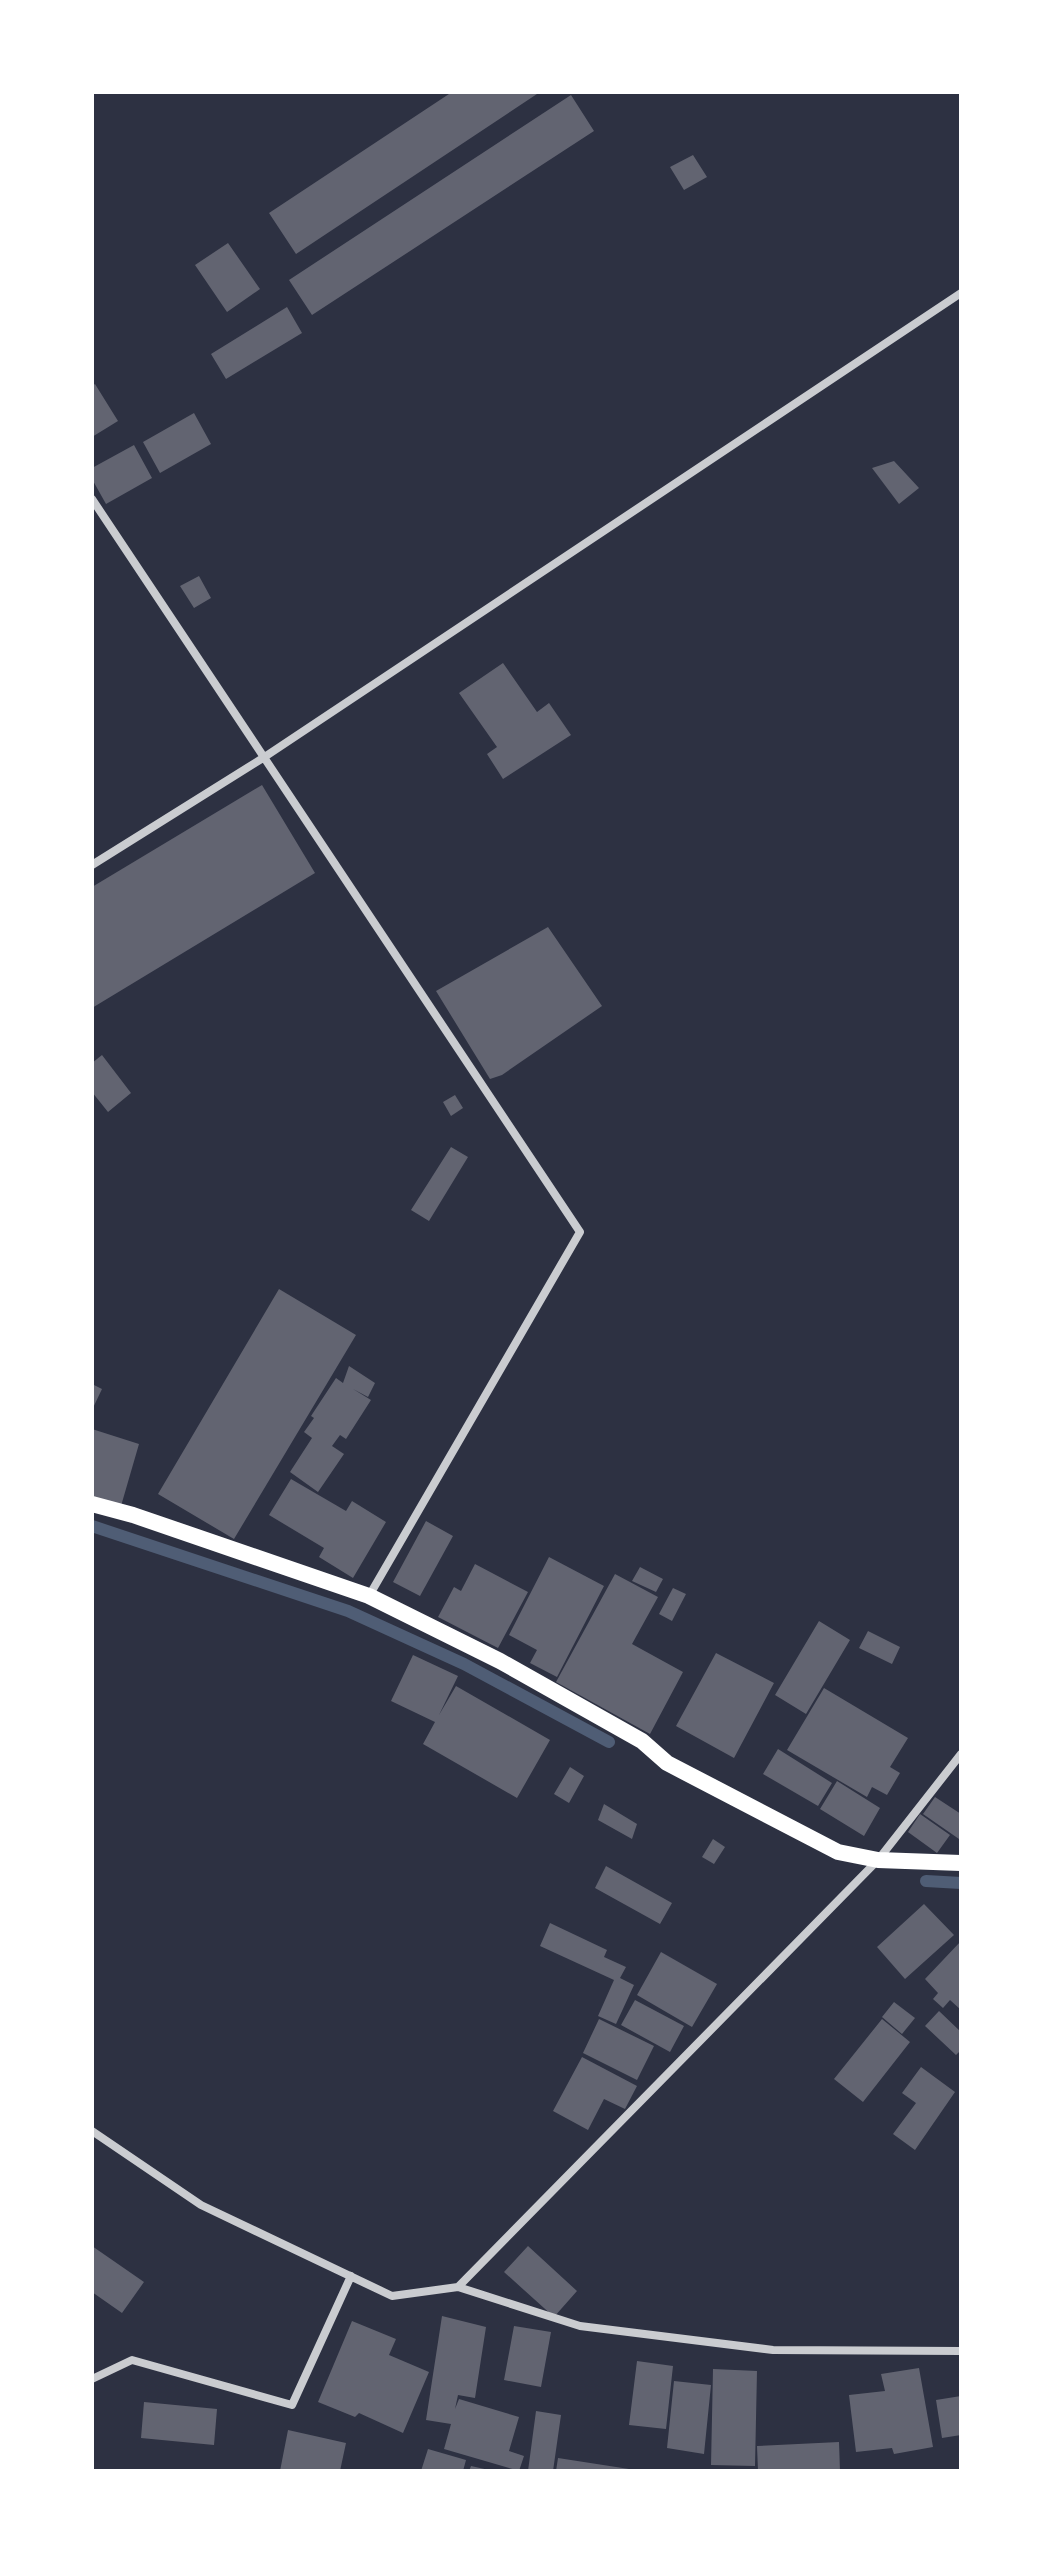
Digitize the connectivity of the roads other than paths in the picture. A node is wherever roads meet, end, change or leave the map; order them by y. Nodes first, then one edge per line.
1 (961, 293) edge
2 (92, 499) edge
3 (263, 758) junction
4 (92, 865) edge
5 (92, 1504) edge
6 (369, 1596) junction
7 (961, 1754) edge
8 (878, 1860) junction
9 (961, 1863) edge
10 (92, 2131) edge
11 (351, 2276) junction
12 (458, 2287) junction
13 (961, 2351) edge
14 (92, 2379) edge

1 - 3 street
2 - 3 street
3 - 4 street
3 - 6 street
5 - 6 main road
6 - 8 main road
7 - 8 street
8 - 9 main road
8 - 12 street
10 - 11 street
11 - 12 street
11 - 14 street
12 - 13 street

